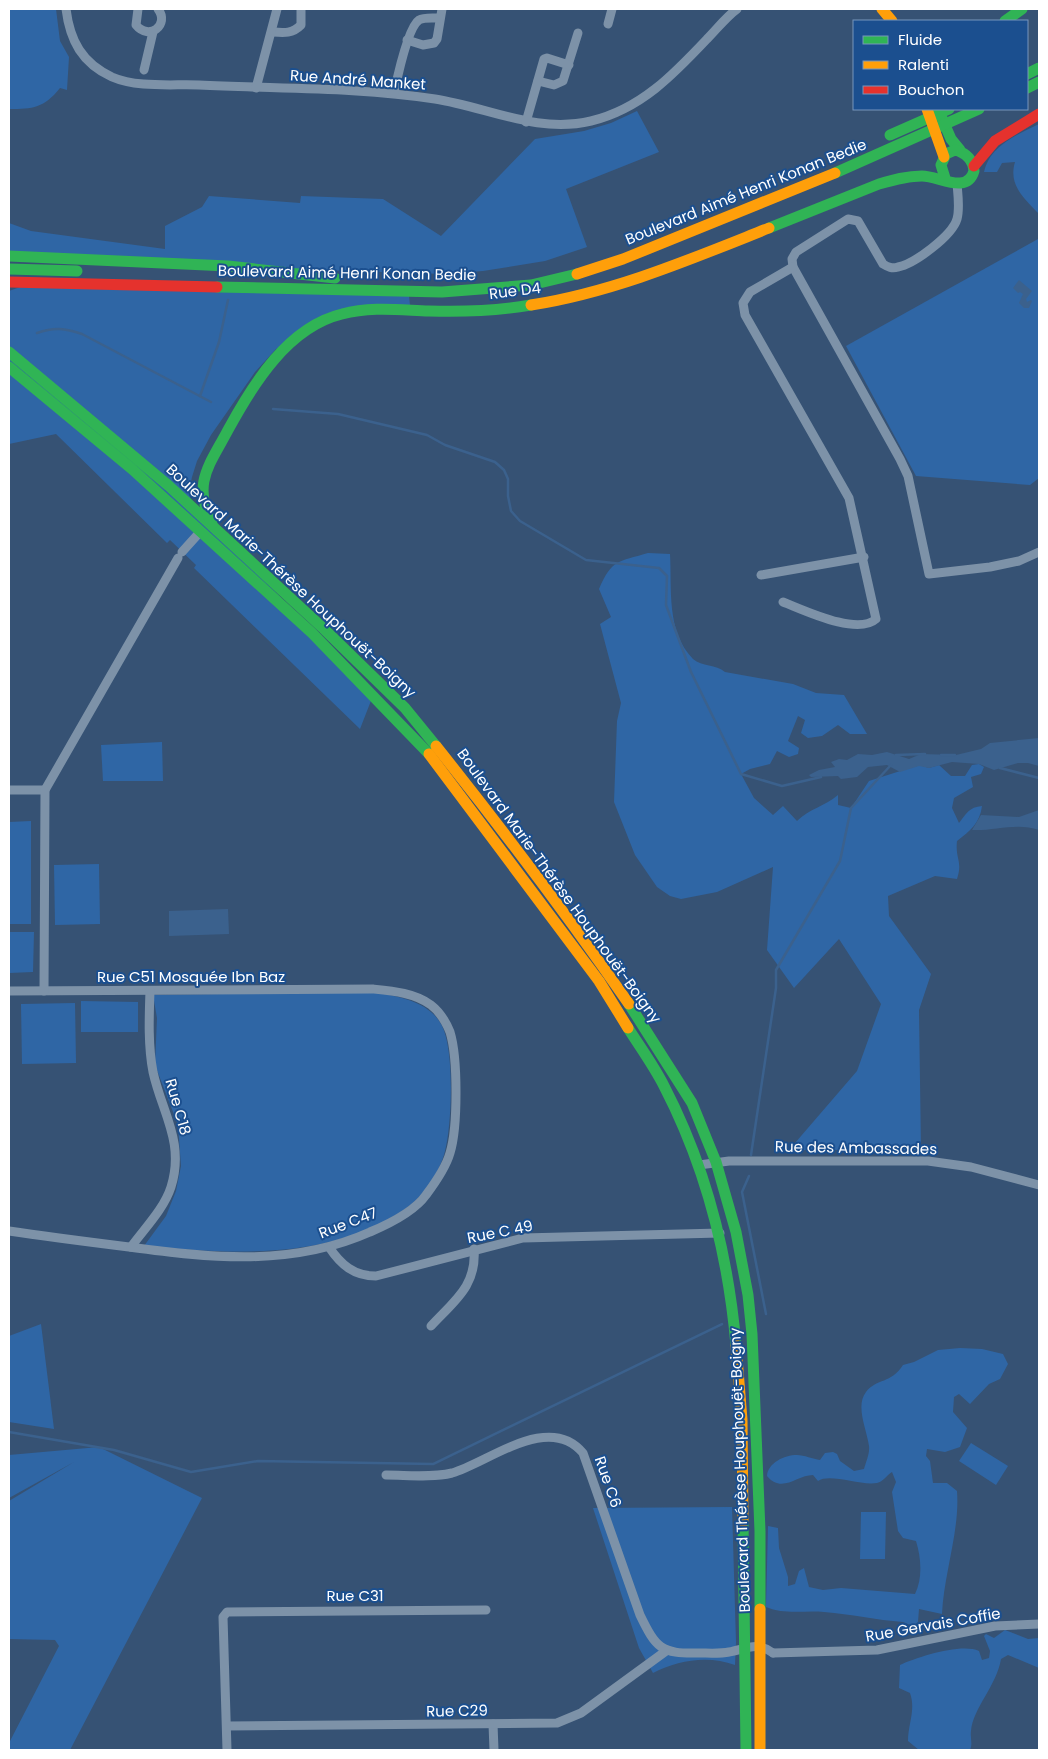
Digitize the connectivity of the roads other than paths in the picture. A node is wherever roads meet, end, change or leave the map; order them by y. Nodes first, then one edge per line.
1 (66, 9) edge
2 (138, 9) edge
3 (158, 9) edge
4 (277, 9) edge
5 (301, 9) edge
6 (442, 9) edge
7 (612, 9) edge
8 (1022, 9) edge
9 (734, 10) edge
10 (439, 18) junction
11 (1006, 20) edge
12 (608, 24) dead end
13 (153, 32) junction
14 (272, 32) junction
15 (578, 33) dead end
16 (408, 40) junction
17 (568, 65) junction
18 (144, 70) dead end
19 (538, 82) junction
20 (256, 88) junction
21 (394, 93) junction
22 (928, 110) edge
23 (938, 110) edge
24 (947, 110) edge
25 (977, 110) edge
26 (1039, 114) edge
27 (526, 122) junction
28 (878, 141) dead end
29 (946, 142) junction
30 (861, 148) dead end
31 (960, 150) junction
32 (944, 157) junction
33 (974, 166) junction
34 (945, 178) junction
35 (957, 184) junction
36 (9, 256) edge
37 (793, 267) junction
38 (9, 269) edge
39 (335, 278) junction
40 (9, 282) edge
41 (24, 282) junction
42 (9, 287) edge
43 (9, 352) edge
44 (9, 367) edge
45 (214, 528) junction
46 (200, 532) junction
47 (1039, 552) edge
48 (864, 557) junction
49 (761, 575) dead end
50 (783, 602) dead end
51 (9, 790) edge
52 (45, 790) junction
53 (373, 989) joint
54 (9, 991) edge
55 (44, 991) junction
56 (150, 991) junction
57 (716, 1162) junction
58 (699, 1165) junction
59 (1039, 1185) edge
60 (9, 1231) edge
61 (720, 1233) junction
62 (131, 1247) junction
63 (329, 1247) junction
64 (474, 1249) junction
65 (431, 1326) dead end
66 (386, 1475) dead end
67 (486, 1610) dead end
68 (1039, 1624) edge
69 (760, 1646) junction
70 (745, 1647) junction
71 (666, 1651) junction
72 (730, 1652) junction
73 (773, 1652) junction
74 (745, 1660) junction
75 (760, 1660) junction
76 (493, 1724) junction
77 (227, 1726) junction
78 (227, 1750) edge
79 (494, 1750) edge
80 (746, 1750) edge
81 (760, 1750) edge

1 - 20 street, Rue André Manket
2 - 13 street
3 - 13 street
4 - 14 street
5 - 14 street
6 - 10 street
7 - 12 street
8 - 11 main road
9 - 27 street, Rue André Manket
10 - 16 street
10 - 16 street
13 - 18 street
14 - 20 street
15 - 17 street
16 - 21 street
17 - 19 street
17 - 19 street
19 - 27 street
20 - 21 street, Rue André Manket
21 - 27 street, Rue André Manket
22 - 29 main road
23 - 29 main road
24 - 28 main road, Boulevard Aimé Henri Konan Bedie
25 - 41 main road, Boulevard Aimé Henri Konan Bedie
26 - 33 main road
29 - 31 main road
29 - 32 main road
30 - 39 main road, Boulevard Aimé Henri Konan Bedie
31 - 32 main road
31 - 33 main road
32 - 34 main road
33 - 35 main road
34 - 35 main road, Rue D4
34 - 45 main road, Rue D4
35 - 37 street
36 - 39 main road
37 - 47 street
37 - 48 street
38 - 39 main road, Boulevard Aimé Henri Konan Bedie
40 - 41 main road, Boulevard Aimé Henri Konan Bedie
41 - 42 main road
43 - 45 main road, Boulevard Marie-Thérèse Houphouët-Boigny
44 - 46 main road, Boulevard Marie-Thérèse Houphouët-Boigny
45 - 57 main road, Boulevard Marie-Thérèse Houphouët-Boigny
46 - 52 street
46 - 58 main road, Boulevard Marie-Thérèse Houphouët-Boigny
48 - 49 street
48 - 50 street
51 - 52 street
52 - 55 street
53 - 56 street, Rue C51 Mosquée Ibn Baz
53 - 63 street, Rue C47
54 - 55 street, Rue C51 Mosquée Ibn Baz
55 - 56 street, Rue C51 Mosquée Ibn Baz
56 - 62 street, Rue C18
57 - 58 street, Rue des Ambassades
57 - 59 street, Rue des Ambassades
57 - 69 main road, Boulevard Thérèse Houphouët-Boigny
58 - 61 main road, Boulevard Thérèse Houphouët-Boigny
60 - 62 street, Rue C47
61 - 64 street, Rue C 49
61 - 70 main road, Boulevard Thérèse Houphouët-Boigny
62 - 63 street, Rue C47
63 - 64 street, Rue C 49
64 - 65 street
66 - 71 street, Rue C6
67 - 77 street, Rue C31
68 - 73 street, Rue Gervais Coffie
69 - 70 street
69 - 73 street
69 - 75 main road, Boulevard Thérèse Houphouët-Boigny
70 - 72 street
70 - 74 main road, Boulevard Thérèse Houphouët-Boigny
71 - 72 street
71 - 76 street, Rue C29
72 - 74 street
73 - 75 street
74 - 75 street
74 - 80 main road, Boulevard Thérèse Houphouët-Boigny
75 - 81 main road, Boulevard Thérèse Houphouët-Boigny
76 - 77 street, Rue C29
76 - 79 street
77 - 78 street

